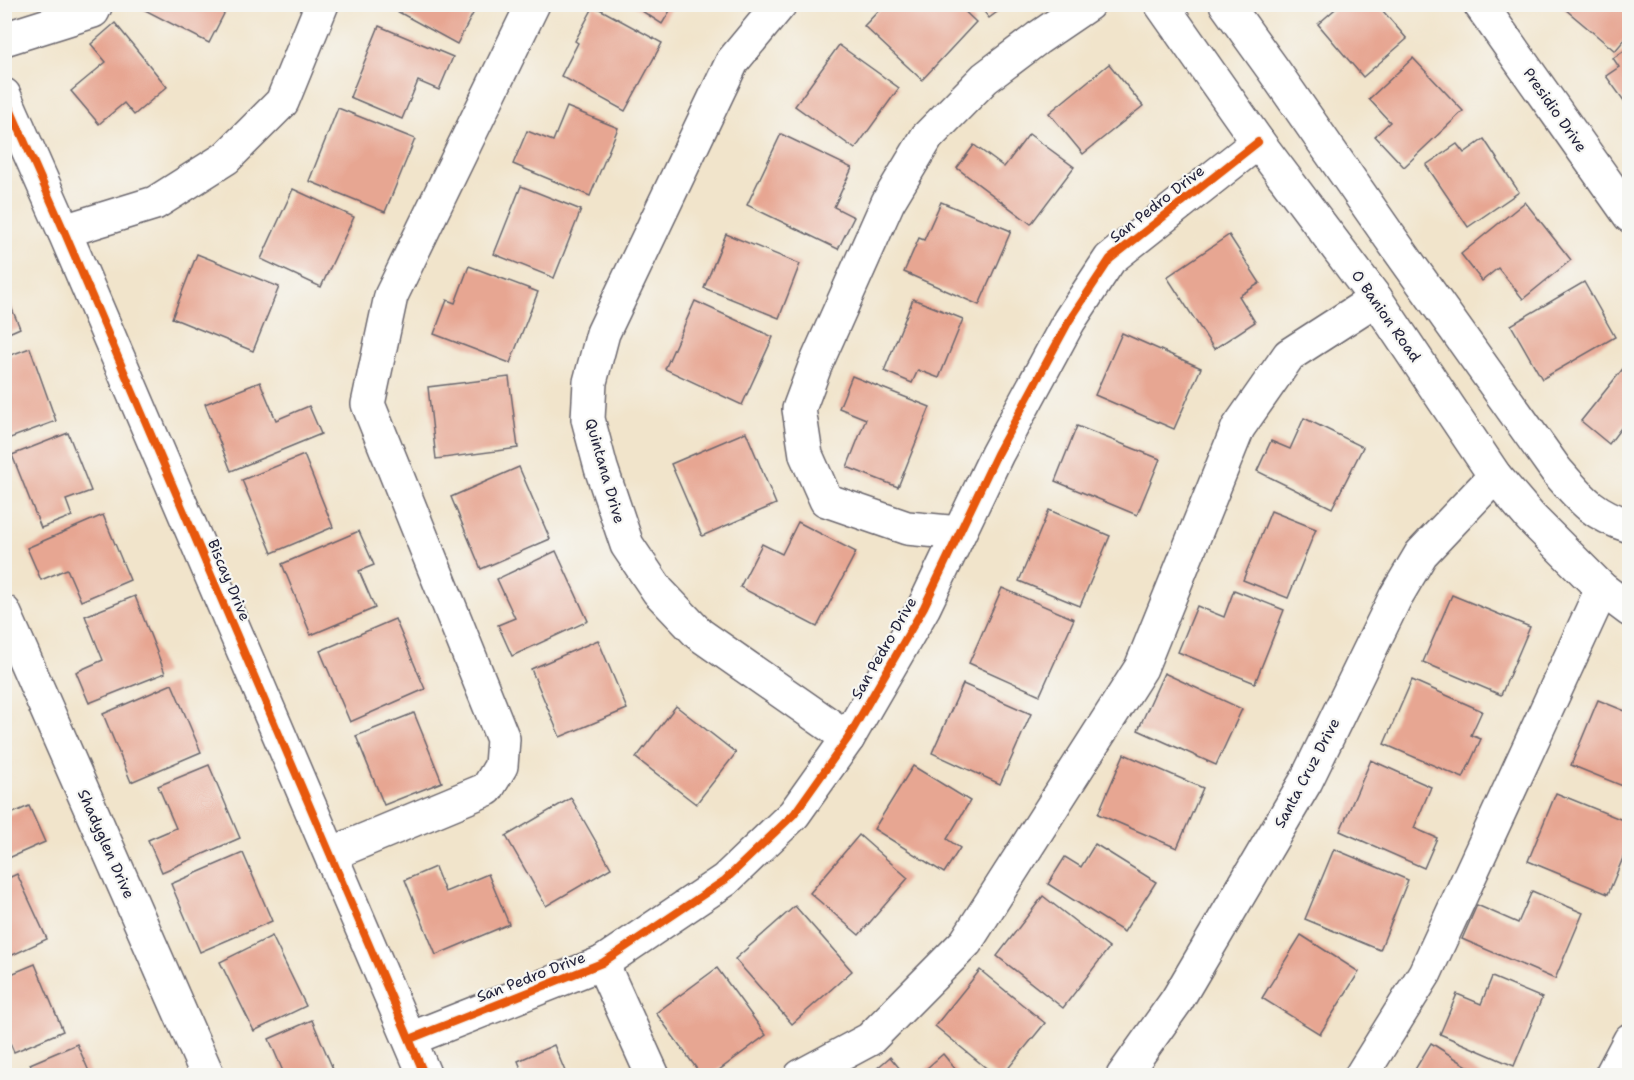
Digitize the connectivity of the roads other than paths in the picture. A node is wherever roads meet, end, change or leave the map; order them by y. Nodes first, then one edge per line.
1 (96, 4) edge
2 (322, 4) edge
3 (533, 4) edge
4 (780, 4) edge
5 (1088, 4) edge
6 (1161, 4) edge
7 (1226, 4) edge
8 (1480, 4) edge
9 (4, 39) edge
10 (4, 95) edge
11 (1258, 142) junction
12 (1629, 216) edge
13 (64, 231) junction
14 (1376, 299) junction
15 (1495, 476) junction
16 (1629, 526) edge
17 (959, 533) junction
18 (1602, 589) junction
19 (1629, 610) edge
20 (4, 612) edge
21 (848, 738) junction
22 (331, 854) junction
23 (602, 963) junction
24 (410, 1039) junction
25 (1629, 1040) edge
26 (208, 1076) edge
27 (425, 1076) edge
28 (653, 1076) edge
29 (801, 1076) edge
30 (1123, 1076) edge
31 (1361, 1076) edge
32 (1611, 1076) edge

1 - 9 street
2 - 13 street
3 - 22 street
4 - 21 street, Quintana Drive
5 - 17 street
6 - 11 street, O Banion Road
7 - 16 street
8 - 12 street, Presidio Drive
10 - 13 street, Biscay Drive
11 - 14 street, O Banion Road
11 - 17 street, San Pedro Drive
13 - 22 street, Biscay Drive
14 - 15 street, O Banion Road
14 - 29 street
15 - 18 street, O Banion Road
15 - 30 street, Santa Cruz Drive
17 - 21 street, San Pedro Drive
18 - 19 street, O Banion Road
18 - 31 street
20 - 26 street, Shadyglen Drive
21 - 23 street, San Pedro Drive
22 - 24 street, Biscay Drive
23 - 24 street, San Pedro Drive
23 - 28 street
24 - 27 street, Biscay Drive
25 - 32 street

